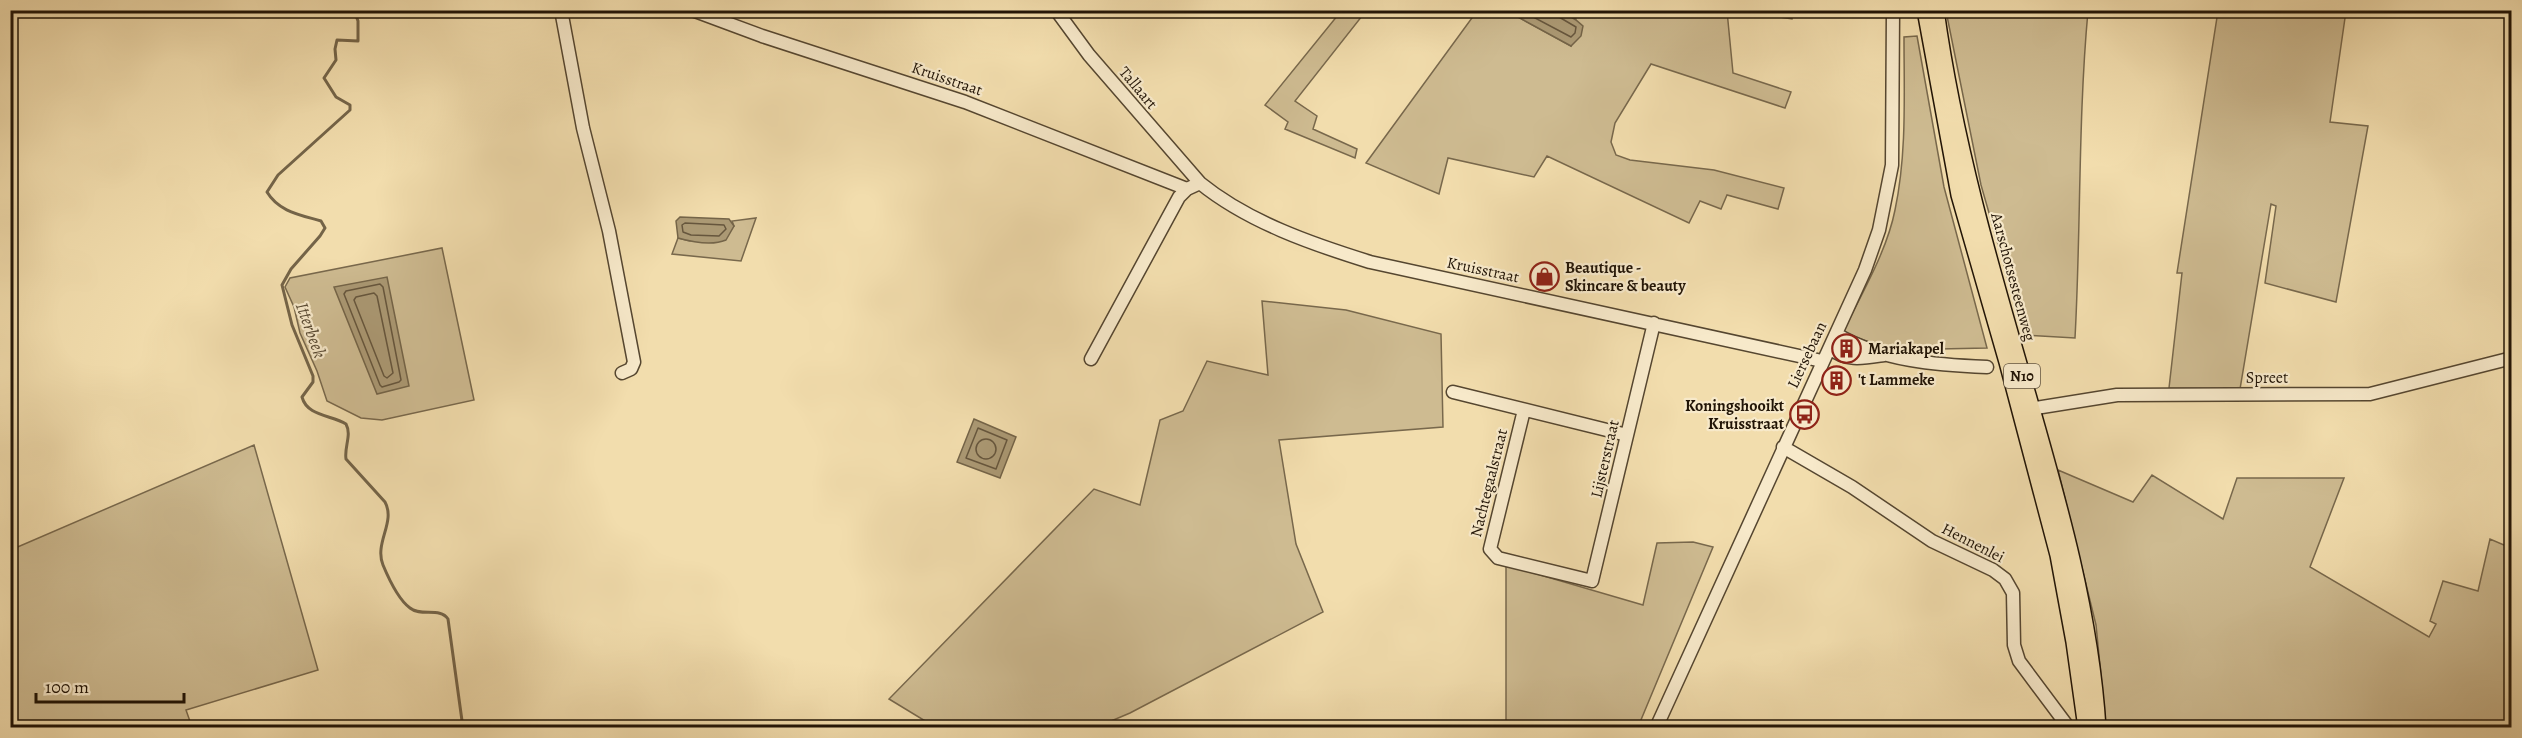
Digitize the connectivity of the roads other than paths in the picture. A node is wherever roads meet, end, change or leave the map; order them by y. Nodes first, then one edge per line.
1 (561, 10) edge
2 (692, 10) edge
3 (1056, 10) edge
4 (1893, 10) edge
5 (1925, 10) edge
6 (1936, 10) edge
7 (1200, 183) junction
8 (1187, 189) junction
9 (1654, 323) junction
10 (1836, 334) junction
11 (1830, 348) junction
12 (1885, 355) junction
13 (2511, 358) edge
14 (1091, 359) dead end
15 (1822, 361) junction
16 (1988, 367) dead end
17 (622, 373) dead end
18 (1453, 392) dead end
19 (2025, 409) junction
20 (1524, 410) junction
21 (1627, 435) junction
22 (1783, 447) junction
23 (1571, 576) joint
24 (1656, 728) edge
25 (2069, 728) edge
26 (2086, 728) edge
27 (2098, 728) edge

1 - 17 street
2 - 8 street, Kruisstraat
3 - 7 street, Tallaart
4 - 10 street, Liersebaan
5 - 19 main road, Aarschotsesteenweg / N10
6 - 19 main road, Aarschotsesteenweg / N10
7 - 8 street
7 - 9 street, Kruisstraat
8 - 14 street
9 - 15 street, Kruisstraat
9 - 21 street, Lijsterstraat
10 - 11 street, Liersebaan
10 - 12 street
11 - 12 street
11 - 15 street, Liersebaan
12 - 16 street
13 - 19 street, Spreet
15 - 22 street, Liersebaan
18 - 20 street, Nachtegaalstraat
19 - 26 main road, Aarschotsesteenweg / N10
19 - 27 main road, Aarschotsesteenweg / N10
20 - 21 street, Nachtegaalstraat
20 - 23 street, Nachtegaalstraat
21 - 23 street, Lijsterstraat
22 - 24 street, Liersebaan
22 - 25 street, Hennenlei

